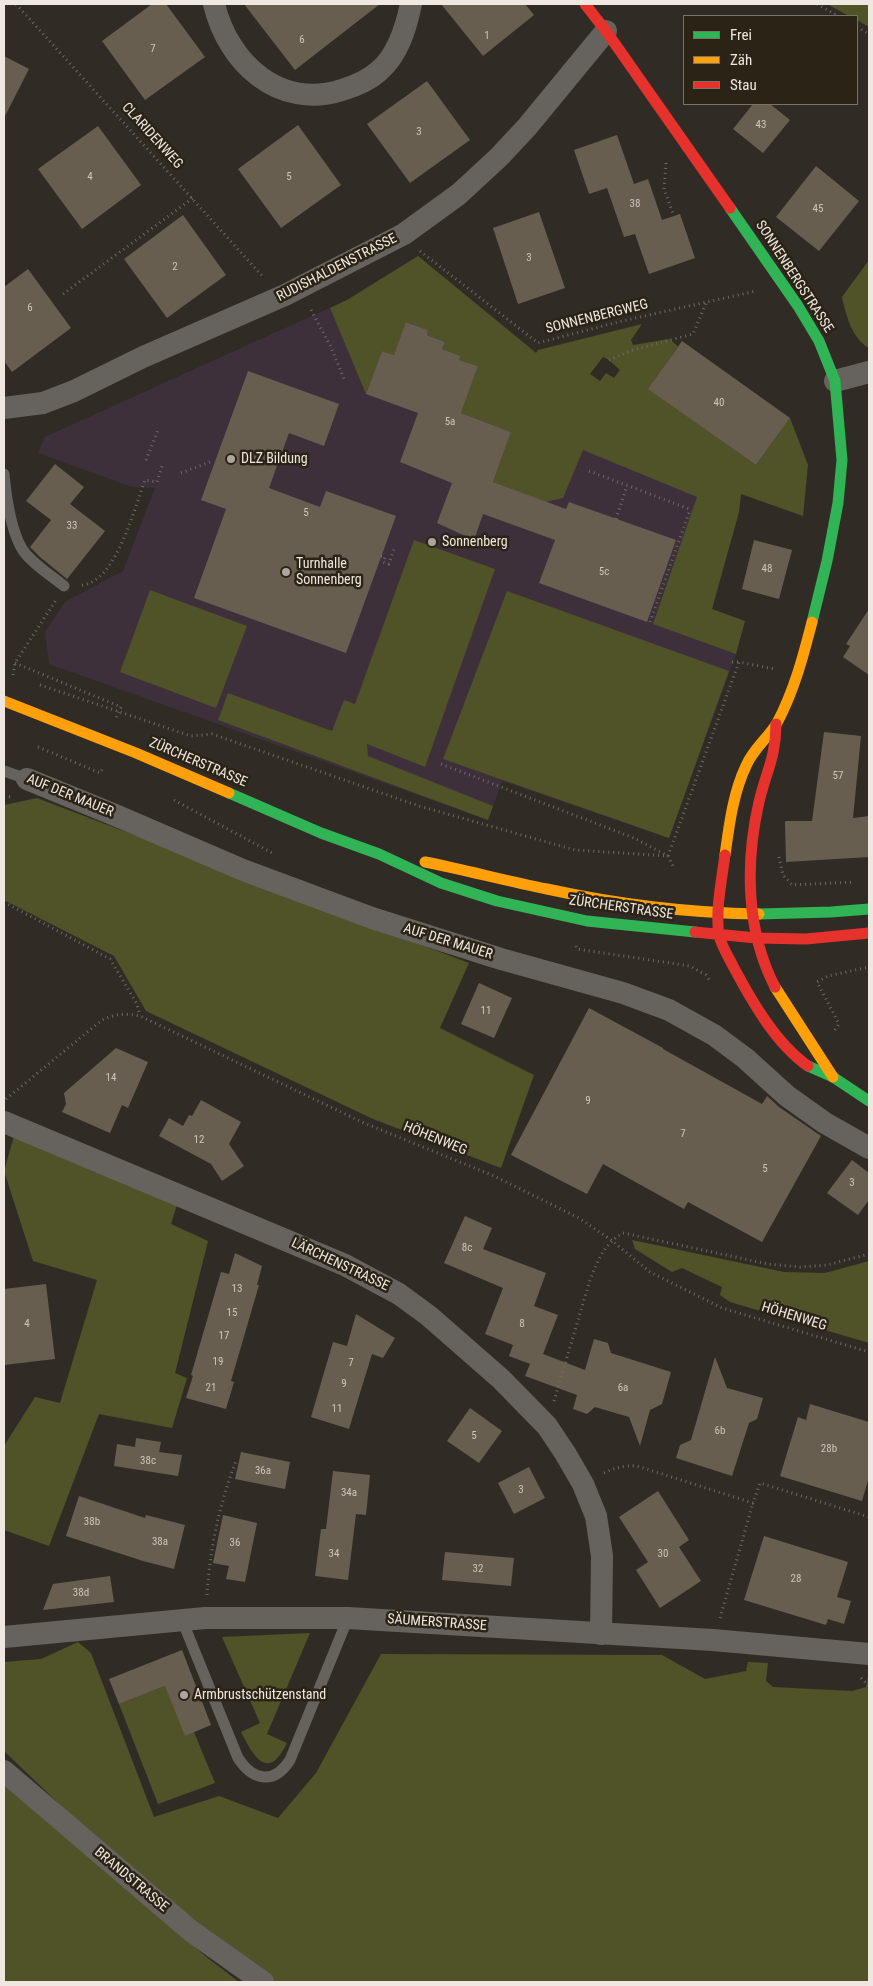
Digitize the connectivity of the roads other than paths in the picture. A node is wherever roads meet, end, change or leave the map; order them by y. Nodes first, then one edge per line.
1 (214, 4) edge
2 (411, 4) edge
3 (585, 4) edge
4 (606, 31) junction
5 (869, 372) edge
6 (836, 381) junction
7 (4, 408) edge
8 (4, 474) edge
9 (64, 586) road end
10 (4, 702) edge
11 (776, 724) junction
12 (4, 771) edge
13 (27, 779) joint
14 (379, 854) junction
15 (869, 908) edge
16 (718, 912) junction
17 (752, 913) junction
18 (869, 933) edge
19 (719, 935) junction
20 (756, 938) junction
21 (832, 1077) junction
22 (869, 1101) edge
23 (4, 1122) edge
24 (869, 1148) edge
25 (348, 1618) junction
26 (182, 1620) junction
27 (601, 1634) junction
28 (4, 1637) edge
29 (869, 1654) edge
30 (4, 1771) edge
31 (263, 1982) edge

1 - 2 street
3 - 4 main road, SONNENBERGSTRASSE
4 - 6 main road, SONNENBERGSTRASSE
4 - 7 street, RUDISHALDENSTRASSE
5 - 6 street
6 - 11 main road, SONNENBERGSTRASSE
8 - 9 lane
10 - 14 main road, ZÜRCHERSTRASSE
11 - 16 main road, SONNENBERGSTRASSE
11 - 17 main road, SONNENBERGSTRASSE
12 - 13 lane, AUF DER MAUER
13 - 24 street, AUF DER MAUER
14 - 16 main road, ZÜRCHERSTRASSE
14 - 19 main road, ZÜRCHERSTRASSE
15 - 17 main road, ZÜRCHERSTRASSE
16 - 17 main road, ZÜRCHERSTRASSE
16 - 19 main road, SONNENBERGSTRASSE
17 - 20 main road, SONNENBERGSTRASSE
18 - 20 main road, ZÜRCHERSTRASSE
19 - 20 main road, ZÜRCHERSTRASSE
19 - 21 main road
20 - 21 main road
21 - 22 main road
23 - 27 street, LÄRCHENSTRASSE
25 - 26 street, SÄUMERSTRASSE
25 - 26 lane
25 - 27 street, SÄUMERSTRASSE
26 - 28 street, SÄUMERSTRASSE
27 - 29 street, SÄUMERSTRASSE
30 - 31 street, BRANDSTRASSE

